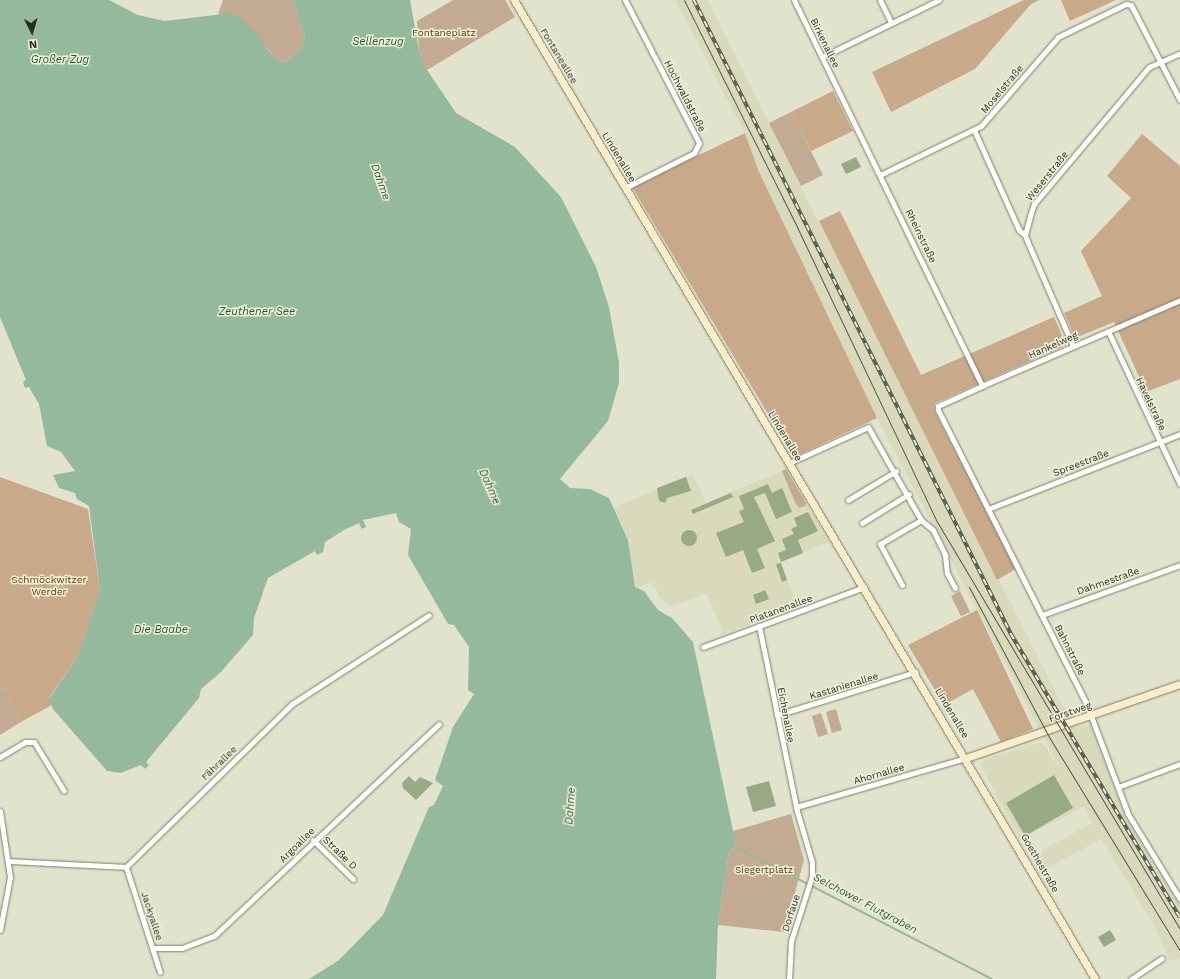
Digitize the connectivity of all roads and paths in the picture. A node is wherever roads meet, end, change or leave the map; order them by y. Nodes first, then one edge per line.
1 (514, 0) edge
2 (625, 0) edge
3 (794, 0) edge
4 (880, 0) edge
5 (939, 0) edge
6 (891, 23) junction
7 (1180, 53) edge
8 (822, 57) junction
9 (1160, 62) junction
10 (840, 94) joint
11 (1180, 100) edge
12 (586, 123) joint
13 (974, 130) junction
14 (880, 175) junction
15 (625, 188) junction
16 (1025, 236) junction
17 (1180, 300) edge
18 (1108, 331) junction
19 (1073, 346) junction
20 (982, 386) junction
21 (938, 410) joint
22 (1180, 434) edge
23 (1160, 442) junction
24 (790, 463) junction
25 (896, 471) junction
26 (1180, 484) edge
27 (909, 494) junction
28 (848, 500) dead end
29 (988, 509) junction
30 (921, 520) junction
31 (862, 523) dead end
32 (1180, 566) edge
33 (902, 585) dead end
34 (864, 587) junction
35 (955, 588) dead end
36 (429, 615) dead end
37 (1042, 615) junction
38 (759, 626) junction
39 (703, 647) dead end
40 (915, 672) junction
41 (1180, 684) edge
42 (777, 715) junction
43 (1090, 716) junction
44 (439, 724) dead end
45 (0, 757) edge
46 (966, 758) junction
47 (1180, 764) edge
48 (1118, 787) junction
49 (64, 792) dead end
50 (796, 807) junction
51 (0, 811) edge
52 (313, 840) junction
53 (8, 861) junction
54 (126, 867) junction
55 (353, 879) dead end
56 (1180, 899) edge
57 (0, 930) edge
58 (153, 948) junction
59 (1162, 958) dead end
60 (160, 972) dead end
61 (789, 979) edge
62 (1095, 979) edge
63 (1131, 979) edge

1 - 12 main road, Fontaneallee
2 - 15 street, Hochwaldstraße
3 - 8 street, Birkenallee
4 - 6 street
5 - 6 street
6 - 8 street
7 - 9 street, Weserstraße
8 - 10 street, Birkenallee
9 - 11 street
9 - 13 street, Moselstraße
9 - 16 street, Weserstraße
10 - 14 street, Rheinstraße
12 - 15 main road, Lindenallee
13 - 14 street, Moselstraße
13 - 16 street
14 - 20 street, Rheinstraße
15 - 24 main road, Lindenallee
16 - 19 street
17 - 18 street, Hankelweg
18 - 19 street, Hankelweg
18 - 23 street, Havelstraße
19 - 20 street, Hankelweg
20 - 21 street, Hankelweg
21 - 29 street, Bahnstraße
22 - 23 street, Spreestraße
23 - 26 street, Havelstraße
23 - 29 street, Spreestraße
24 - 25 street
24 - 34 main road, Lindenallee
25 - 27 street
25 - 28 street
27 - 30 street
27 - 31 street
29 - 37 street, Bahnstraße
30 - 33 street
30 - 35 street
32 - 37 street, Dahmestraße
34 - 38 street, Platanenallee
34 - 40 main road, Lindenallee
36 - 54 street, Fährallee
37 - 43 street, Bahnstraße
38 - 39 street, Platanenallee
38 - 42 street, Eichenallee
40 - 42 street, Kastanienallee
40 - 46 main road, Lindenallee
41 - 43 main road, Forstweg
42 - 50 street, Eichenallee
43 - 46 main road, Forstweg
43 - 48 street, Bahnstraße
44 - 52 street, Argoallee
45 - 49 street
46 - 50 street, Ahornallee
46 - 62 main road, Goethestraße
47 - 48 street
48 - 56 street, Bahnstraße
50 - 61 street, Dorfaue
51 - 53 street
52 - 55 street, Straße D
52 - 58 street, Argoallee
53 - 54 street
53 - 57 street
54 - 58 street, Jackyallee
58 - 60 street, Jackyallee
59 - 63 street

